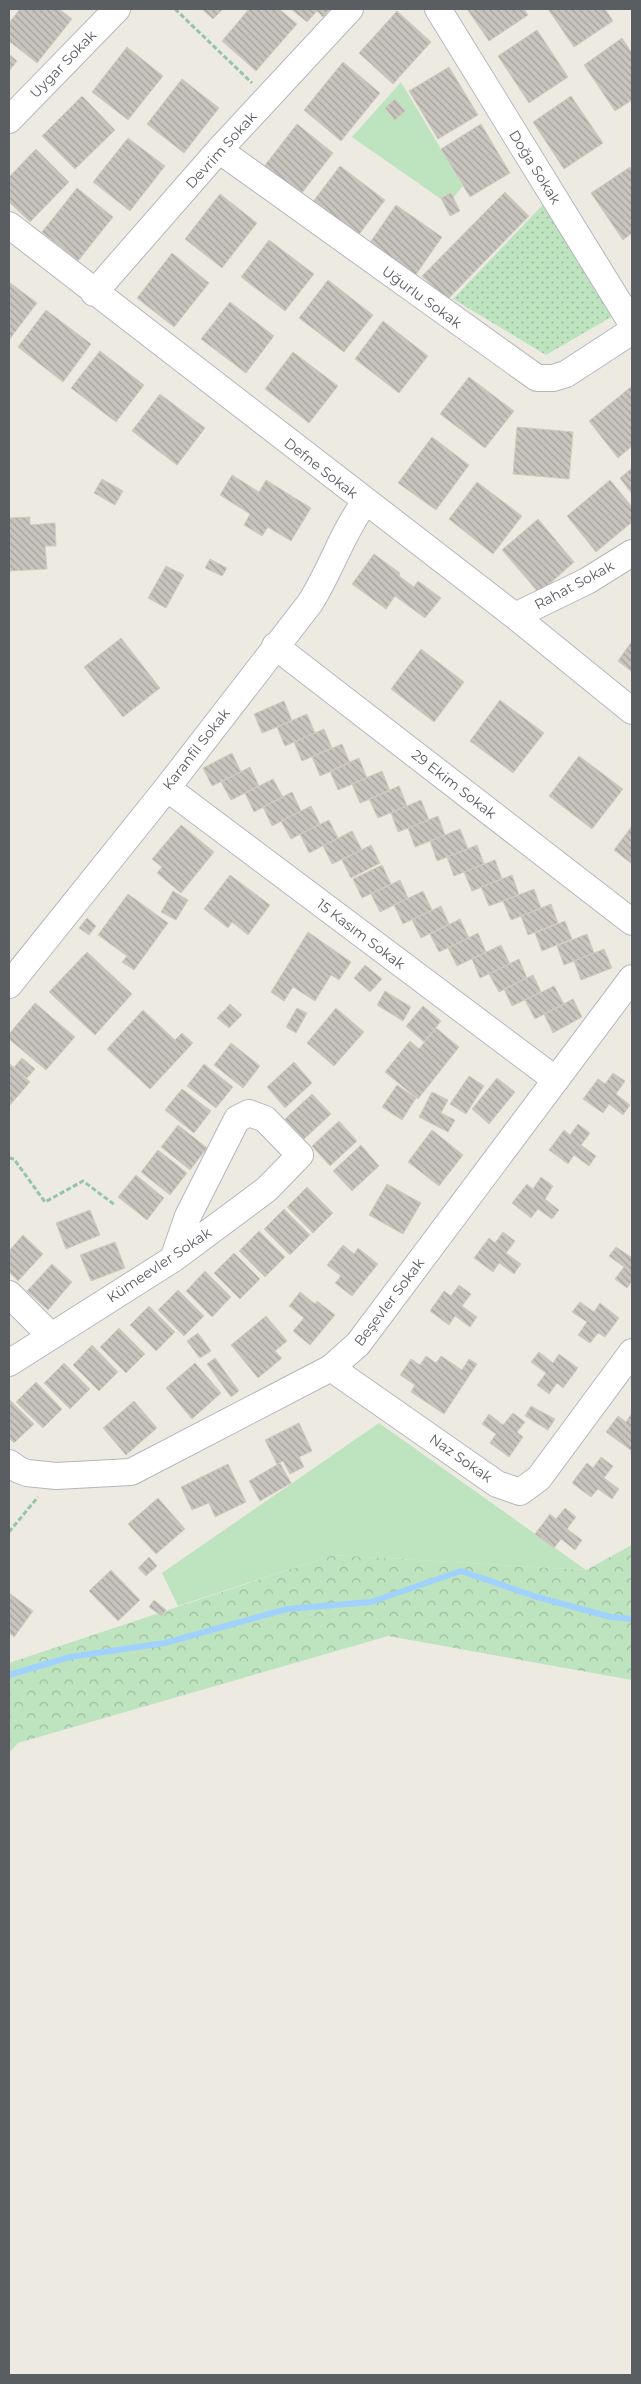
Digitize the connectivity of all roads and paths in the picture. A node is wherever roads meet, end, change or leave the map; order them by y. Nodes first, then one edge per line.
1 (117, 9) edge
2 (175, 9) edge
3 (350, 9) edge
4 (438, 9) edge
5 (268, 98) junction
6 (9, 120) edge
7 (218, 150) junction
8 (9, 225) edge
9 (94, 293) junction
10 (632, 324) edge
11 (632, 331) edge
12 (365, 502) junction
13 (632, 553) edge
14 (515, 616) junction
15 (275, 646) junction
16 (632, 711) edge
17 (167, 788) junction
18 (632, 922) edge
19 (632, 978) edge
20 (9, 985) edge
21 (556, 1080) junction
22 (9, 1158) edge
23 (115, 1205) dead end
24 (172, 1259) junction
25 (9, 1294) edge
26 (50, 1335) junction
27 (632, 1352) edge
28 (9, 1363) edge
29 (331, 1368) junction
30 (11, 1464) edge
31 (56, 1476) junction
32 (9, 1532) edge

1 - 6 street, Uygar Sokak
2 - 5 path
3 - 5 street, Devrim Sokak
4 - 10 street, Doğa Sokak
5 - 7 street, Devrim Sokak
7 - 9 street, Devrim Sokak
7 - 11 street, Uğurlu Sokak
8 - 9 street, Defne Sokak
9 - 12 street, Defne Sokak
12 - 14 street, Defne Sokak
12 - 15 street, Karanfil Sokak
13 - 14 street, Rahat Sokak
14 - 16 street, Defne Sokak
15 - 17 street, Karanfil Sokak
15 - 18 street, 29 Ekim Sokak
17 - 20 street, Karanfil Sokak
17 - 21 street, 15 Kasım Sokak
19 - 21 street, Beşevler Sokak
21 - 29 street, Beşevler Sokak
22 - 23 path
24 - 24 street, Kümeevler Sokak
24 - 26 street, Kümeevler Sokak
25 - 26 street
26 - 28 street, Kümeevler Sokak
27 - 29 street, Naz Sokak
29 - 31 street, Beşevler Sokak
30 - 31 street, Beşevler Sokak
31 - 32 path

